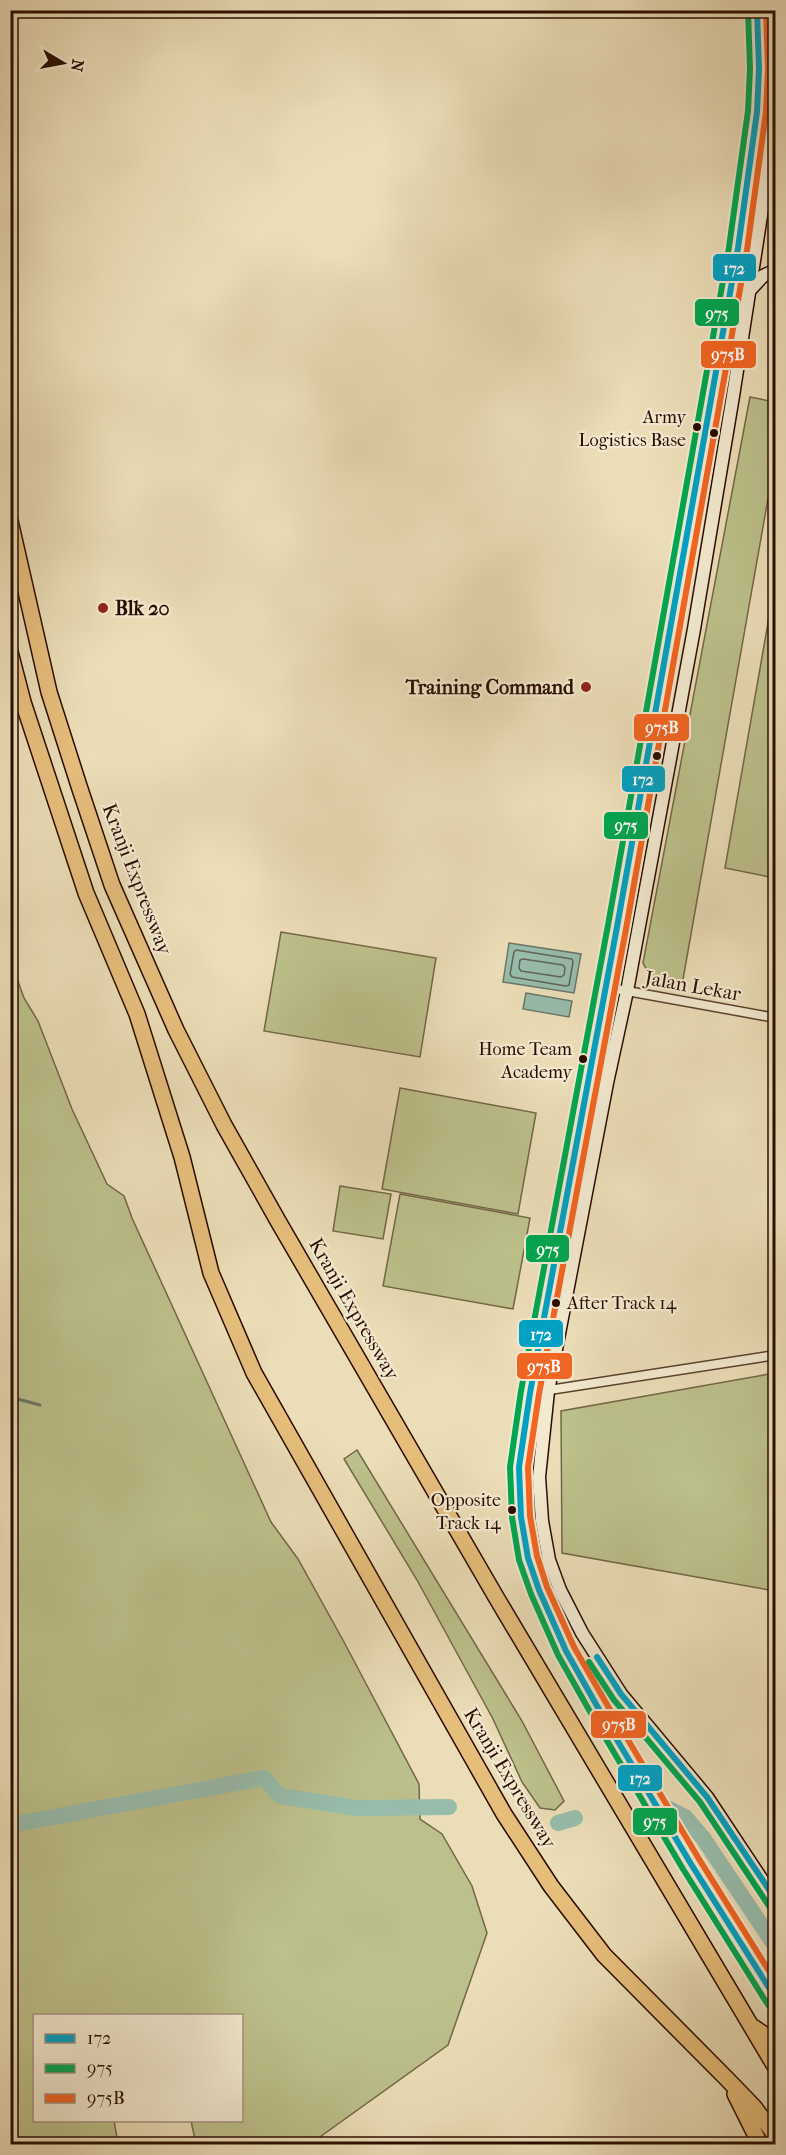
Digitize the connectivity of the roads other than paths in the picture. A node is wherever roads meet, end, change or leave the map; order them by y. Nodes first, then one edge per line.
1 (757, 10) edge
2 (775, 10) edge
3 (776, 19) edge
4 (776, 119) edge
5 (771, 157) junction
6 (776, 195) edge
7 (776, 270) edge
8 (750, 290) junction
9 (10, 521) edge
10 (694, 629) junction
11 (669, 639) junction
12 (10, 652) edge
13 (605, 987) junction
14 (627, 991) junction
15 (776, 1018) edge
16 (776, 1355) edge
17 (548, 1391) junction
18 (530, 1393) junction
19 (621, 1694) junction
20 (601, 1713) junction
21 (776, 1902) edge
22 (776, 2000) edge
23 (750, 2026) junction
24 (776, 2045) edge
25 (776, 2068) edge
26 (727, 2079) junction
27 (776, 2136) edge
28 (760, 2145) edge

1 - 11 main road
2 - 3 main road
4 - 5 main road
5 - 6 main road
5 - 8 main road
7 - 8 main road
8 - 10 main road
9 - 23 highway, Kranji Expressway
10 - 11 main road
10 - 14 main road
11 - 13 main road
12 - 26 highway, Kranji Expressway
13 - 14 street, Jalan Lekar
13 - 18 main road
14 - 15 street, Jalan Lekar
14 - 17 main road
16 - 17 street
17 - 18 street
17 - 19 main road
18 - 20 main road
19 - 20 main road
19 - 21 main road
20 - 22 main road
23 - 24 highway
23 - 25 highway, Kranji Expressway
26 - 27 highway, Kranji Expressway
26 - 28 highway

